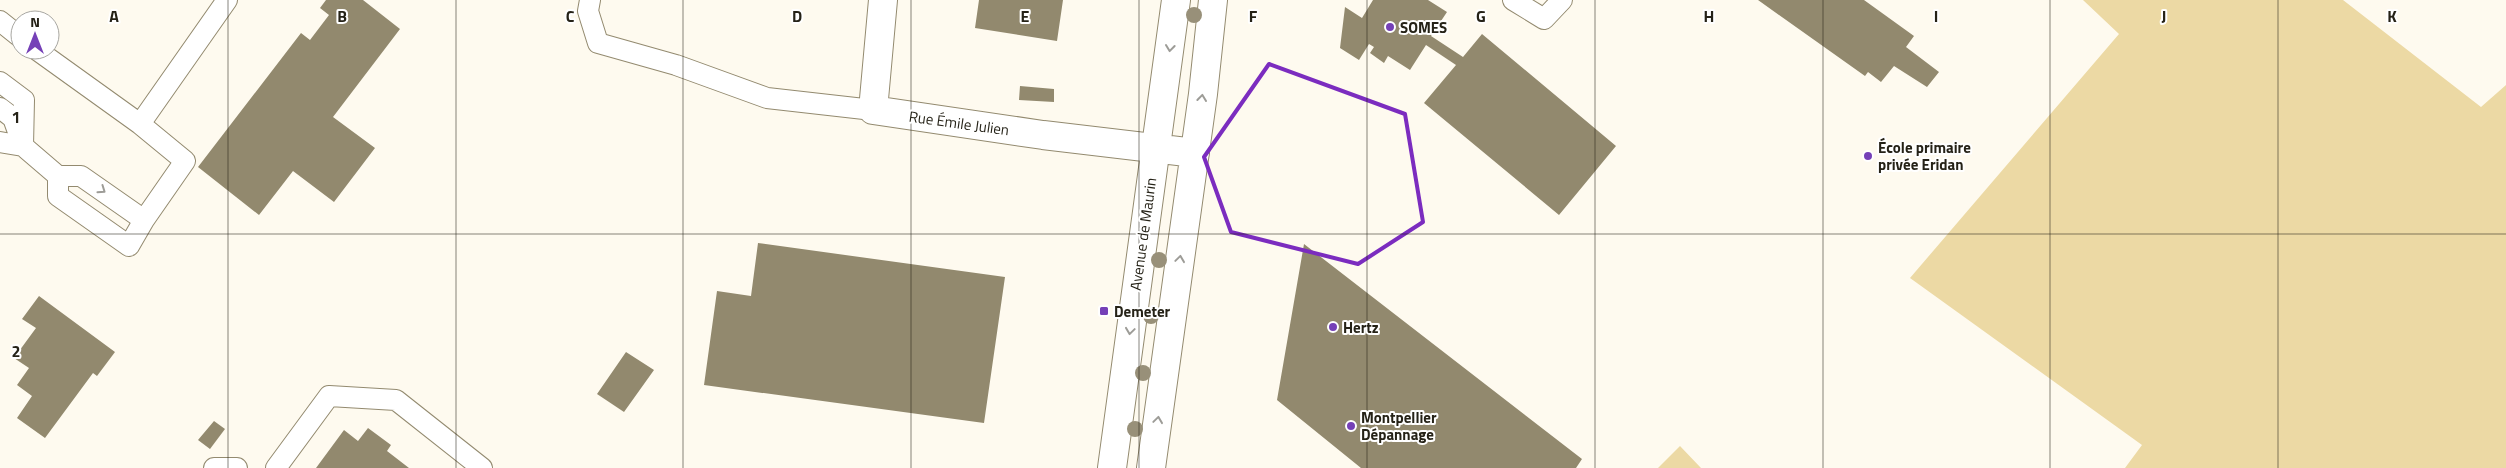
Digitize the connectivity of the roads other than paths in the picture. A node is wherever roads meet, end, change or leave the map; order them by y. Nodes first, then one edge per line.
1 (227, 0) edge
2 (590, 0) edge
3 (883, 0) edge
4 (1176, 0) edge
5 (1213, 0) edge
6 (1513, 0) edge
7 (1562, 0) edge
8 (0, 21) edge
9 (10, 29) edge
10 (51, 60) edge
11 (0, 82) edge
12 (0, 108) edge
13 (873, 110) junction
14 (140, 124) junction
15 (0, 142) edge
16 (23, 146) junction
17 (1154, 149) junction
18 (1195, 153) junction
19 (58, 176) junction
20 (144, 220) junction
21 (214, 468) edge
22 (237, 468) edge
23 (276, 468) edge
24 (482, 468) edge
25 (1112, 468) edge
26 (1151, 468) edge

1 - 14 lane
2 - 13 lane
3 - 13 street
4 -> 17 street, Avenue de Maurin
18 -> 5 street
6 - 7 lane
8 - 9 lane
10 - 14 lane
11 - 16 lane
12 - 16 lane
13 - 17 street, Rue Émile Julien
14 - 20 lane
15 - 16 lane
16 - 19 lane
17 - 18 street
17 -> 25 street, Avenue de Maurin
26 -> 18 street
19 -> 20 lane
19 - 20 lane
21 - 22 lane
23 - 24 lane

